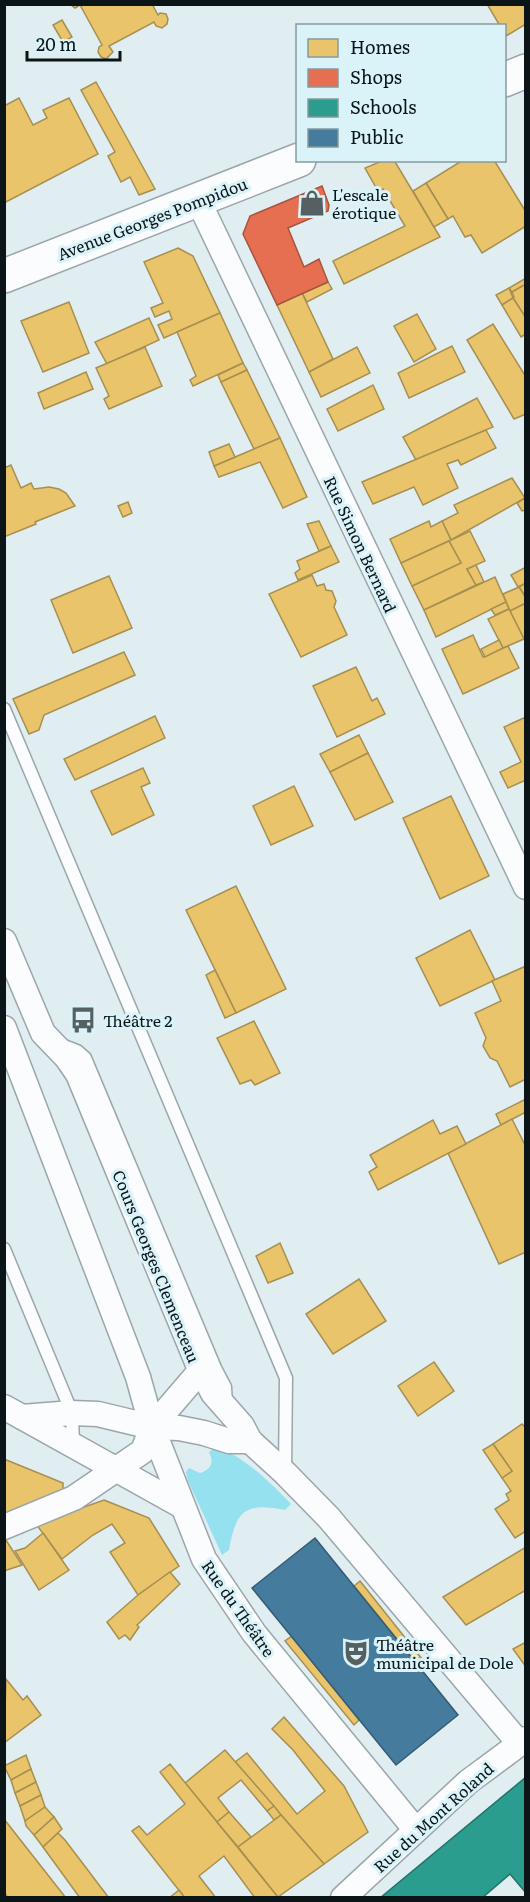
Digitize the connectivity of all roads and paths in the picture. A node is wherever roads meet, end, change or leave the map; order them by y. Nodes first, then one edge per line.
1 (296, 161) edge
2 (198, 200) junction
3 (4, 276) edge
4 (4, 709) edge
5 (525, 887) edge
6 (4, 941) edge
7 (4, 1028) edge
8 (49, 1041) junction
9 (4, 1249) edge
10 (201, 1370) junction
11 (226, 1409) junction
12 (13, 1412) edge
13 (72, 1413) junction
14 (152, 1427) junction
15 (250, 1441) junction
16 (73, 1446) junction
17 (116, 1470) junction
18 (285, 1473) junction
19 (182, 1506) junction
20 (4, 1527) edge
21 (522, 1741) edge
22 (415, 1829) junction
23 (343, 1898) edge

1 - 2 main road, Avenue Georges Pompidou
2 - 3 main road, Avenue Georges Pompidou
2 - 5 street, Rue Simon Bernard
4 - 18 lane
6 - 8 street, Cours Georges Clemenceau
7 - 14 street
8 - 10 street, Cours Georges Clemenceau
8 - 11 lane
9 - 13 lane
10 - 11 street
10 - 14 street, Cours Georges Clemenceau
11 - 15 street
12 - 13 street
12 - 16 street
13 - 14 street
13 - 16 lane
14 - 15 street
14 - 17 street, Cours Georges Clemenceau
14 - 19 street, Rue du Théâtre
15 - 18 street
16 - 17 street
17 - 19 street
17 - 20 street
18 - 21 street
19 - 22 street, Rue du Théâtre
21 - 22 street, Rue du Mont Roland
22 - 23 street, Rue du Mont Roland

